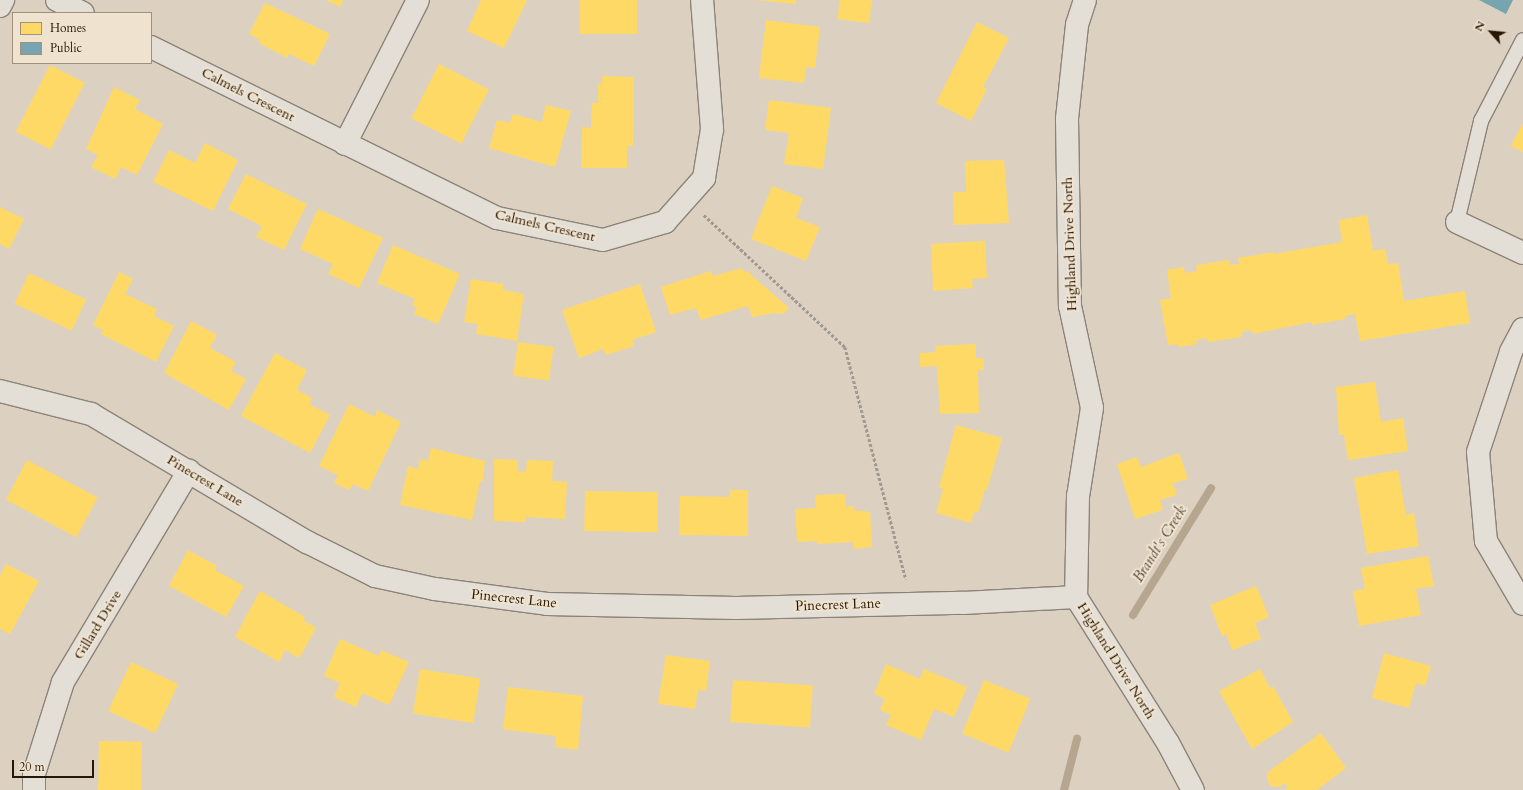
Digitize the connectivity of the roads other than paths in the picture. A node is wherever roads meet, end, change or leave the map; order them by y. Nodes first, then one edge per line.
1 (3, 0) edge
2 (57, 0) edge
3 (418, 0) edge
4 (702, 0) edge
5 (1085, 0) edge
6 (0, 6) edge
7 (81, 12) edge
8 (1523, 40) edge
9 (152, 48) edge
10 (345, 144) junction
11 (1457, 222) joint
12 (1523, 254) edge
13 (1523, 329) edge
14 (0, 390) edge
15 (189, 470) junction
16 (1076, 597) junction
17 (1523, 604) edge
18 (34, 790) edge
19 (1193, 790) edge

1 - 6 street
2 - 7 street
3 - 10 street
4 - 10 street, Calmels Crescent
5 - 16 street, Highland Drive North
8 - 11 lane
9 - 10 street, Calmels Crescent
11 - 12 street
13 - 17 street
14 - 15 street, Pinecrest Lane
15 - 16 street, Pinecrest Lane
15 - 18 street, Gillard Drive
16 - 19 street, Highland Drive North

